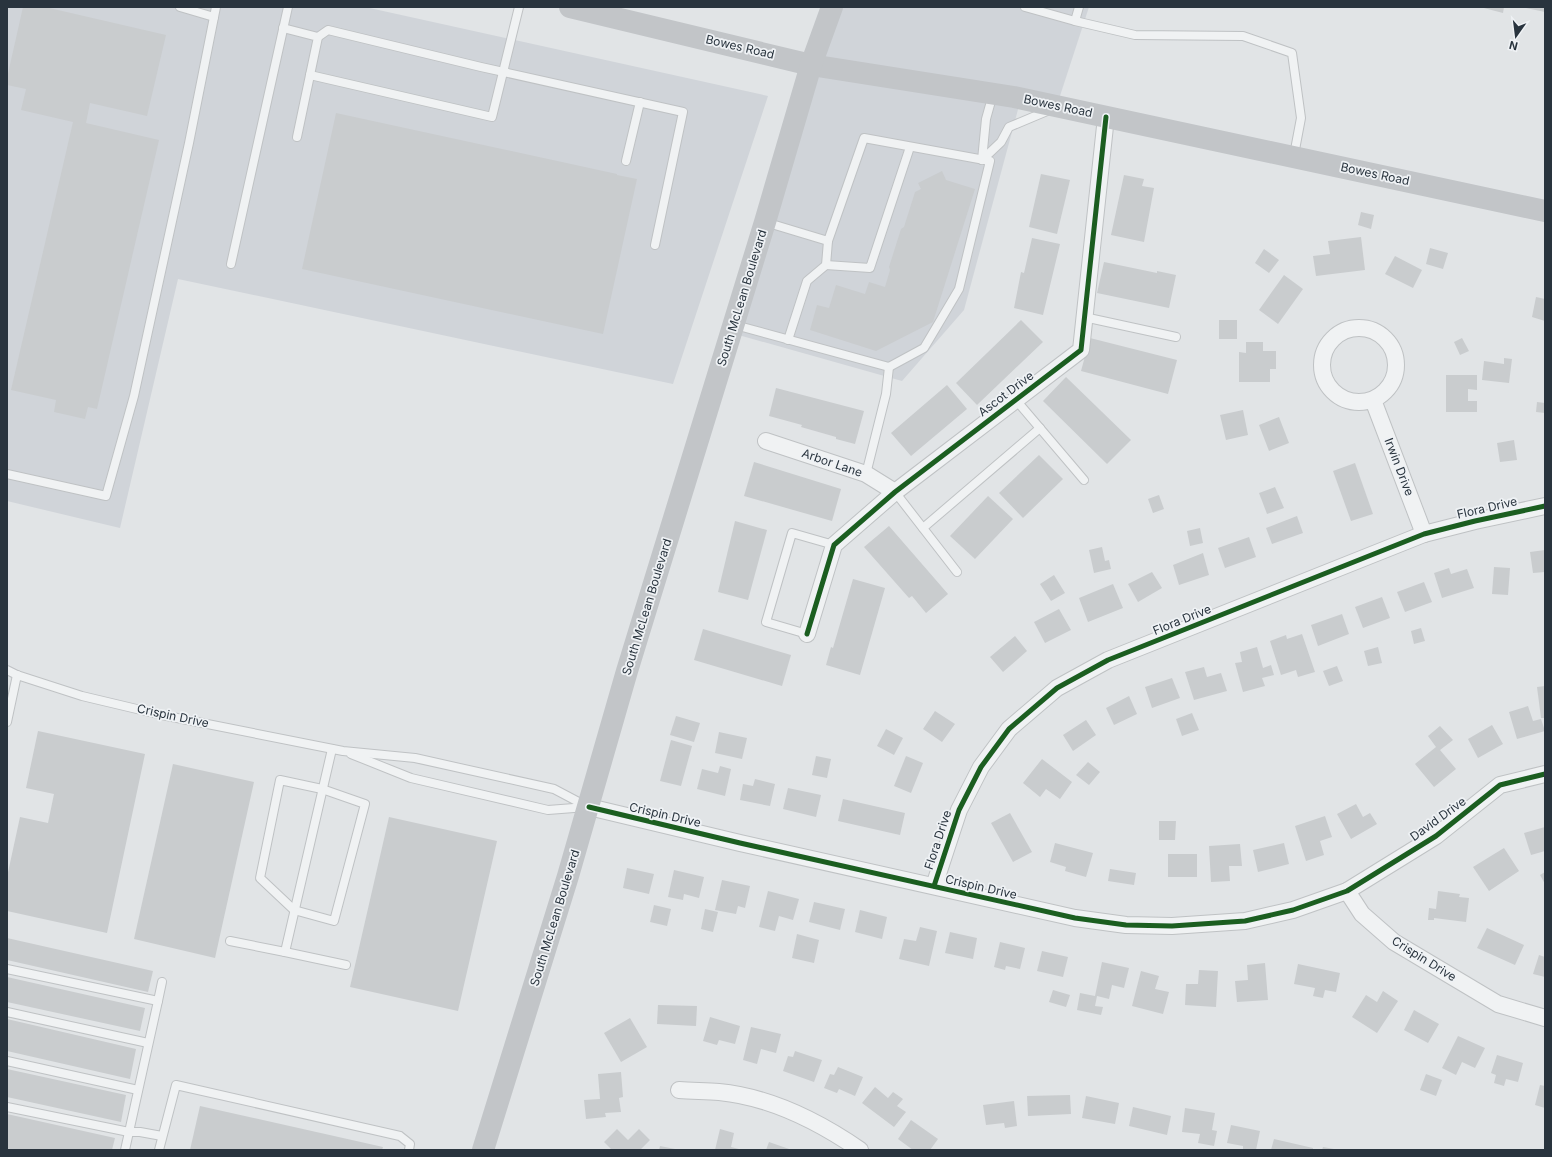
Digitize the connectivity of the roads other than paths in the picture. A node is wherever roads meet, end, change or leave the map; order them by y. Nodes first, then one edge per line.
1 (180, 7) edge
2 (216, 7) edge
3 (288, 7) edge
4 (519, 7) edge
5 (570, 7) edge
6 (832, 7) edge
7 (1025, 7) edge
8 (1079, 7) edge
9 (214, 17) junction
10 (1075, 21) junction
11 (283, 28) junction
12 (318, 37) junction
13 (811, 65) junction
14 (503, 71) junction
15 (310, 74) junction
16 (993, 94) junction
17 (640, 102) junction
18 (1058, 106) junction
19 (1106, 117) junction
20 (297, 137) dead end
21 (910, 147) junction
22 (1294, 157) junction
23 (982, 160) junction
24 (626, 161) dead end
25 (1545, 211) edge
26 (765, 222) junction
27 (828, 241) junction
28 (655, 245) dead end
29 (231, 264) dead end
30 (826, 265) junction
31 (1084, 317) junction
32 (734, 325) junction
33 (1176, 337) dead end
34 (788, 340) junction
35 (889, 367) junction
36 (1016, 400) junction
37 (1373, 400) junction
38 (1040, 428) junction
39 (766, 441) dead end
40 (7, 474) edge
41 (866, 474) junction
42 (1084, 480) dead end
43 (895, 492) junction
44 (1545, 506) edge
45 (923, 528) junction
46 (1424, 534) junction
47 (834, 545) junction
48 (957, 572) dead end
49 (808, 634) joint
50 (7, 670) edge
51 (17, 675) junction
52 (7, 722) edge
53 (332, 749) junction
54 (343, 751) junction
55 (1545, 774) edge
56 (322, 789) junction
57 (588, 807) junction
58 (934, 886) junction
59 (1347, 892) junction
60 (294, 910) junction
61 (230, 941) dead end
62 (285, 952) junction
63 (346, 965) dead end
64 (7, 968) edge
65 (162, 982) dead end
66 (158, 1001) junction
67 (7, 1012) edge
68 (1545, 1018) edge
69 (148, 1043) junction
70 (7, 1061) edge
71 (138, 1090) junction
72 (679, 1090) dead end
73 (7, 1106) edge
74 (128, 1132) junction
75 (162, 1136) junction
76 (124, 1150) edge
77 (159, 1150) edge
78 (409, 1150) edge
79 (483, 1150) edge
80 (860, 1150) edge

1 - 9 lane
2 - 9 lane
3 - 11 lane
4 - 14 lane
5 - 13 main road, Bowes Road
6 - 13 main road, South McLean Boulevard
7 - 10 lane
8 - 10 lane
9 - 40 lane
10 - 22 lane
11 - 12 lane
11 - 29 lane
12 - 14 lane
12 - 15 lane
13 - 16 main road, Bowes Road
13 - 26 main road, South McLean Boulevard
14 - 15 lane
14 - 17 lane
15 - 20 lane
16 - 18 main road, Bowes Road
16 - 23 lane
17 - 24 lane
17 - 28 lane
18 - 19 main road, Bowes Road
18 - 23 lane
19 - 22 main road, Bowes Road
19 - 31 street, Ascot Drive
21 - 23 lane
21 - 27 lane
21 - 30 lane
22 - 25 main road, Bowes Road
23 - 35 lane
26 - 27 lane
26 - 32 main road, South McLean Boulevard
27 - 30 lane
30 - 34 lane
31 - 33 lane
31 - 36 street, Ascot Drive
32 - 34 lane
32 - 57 main road, South McLean Boulevard
34 - 35 lane
35 - 41 lane
36 - 38 lane
36 - 43 street, Ascot Drive
37 - 37 street
37 - 46 street, Irwin Drive
38 - 42 lane
38 - 45 lane
39 - 41 street, Arbor Lane
41 - 43 street, Arbor Lane
43 - 45 lane
43 - 47 street, Ascot Drive
44 - 46 street, Flora Drive
45 - 48 lane
46 - 58 street, Flora Drive
47 - 49 street
47 - 49 lane
50 - 51 lane, Crispin Drive
51 - 52 lane
51 - 53 lane, Crispin Drive
53 - 54 lane, Crispin Drive
53 - 56 lane
54 - 57 lane, Crispin Drive
54 - 57 lane, Crispin Drive
55 - 59 street, David Drive
56 - 60 lane
56 - 60 lane
56 - 60 lane
57 - 58 street, Crispin Drive
57 - 79 main road, South McLean Boulevard
58 - 59 street, Crispin Drive
59 - 68 street, Crispin Drive
60 - 62 lane
61 - 62 lane
62 - 63 lane
64 - 66 lane
65 - 66 lane
66 - 69 lane
67 - 69 lane
69 - 71 lane
70 - 71 lane
71 - 74 lane
72 - 80 street
73 - 74 lane
74 - 75 lane
74 - 76 lane
75 - 77 lane
75 - 78 lane

